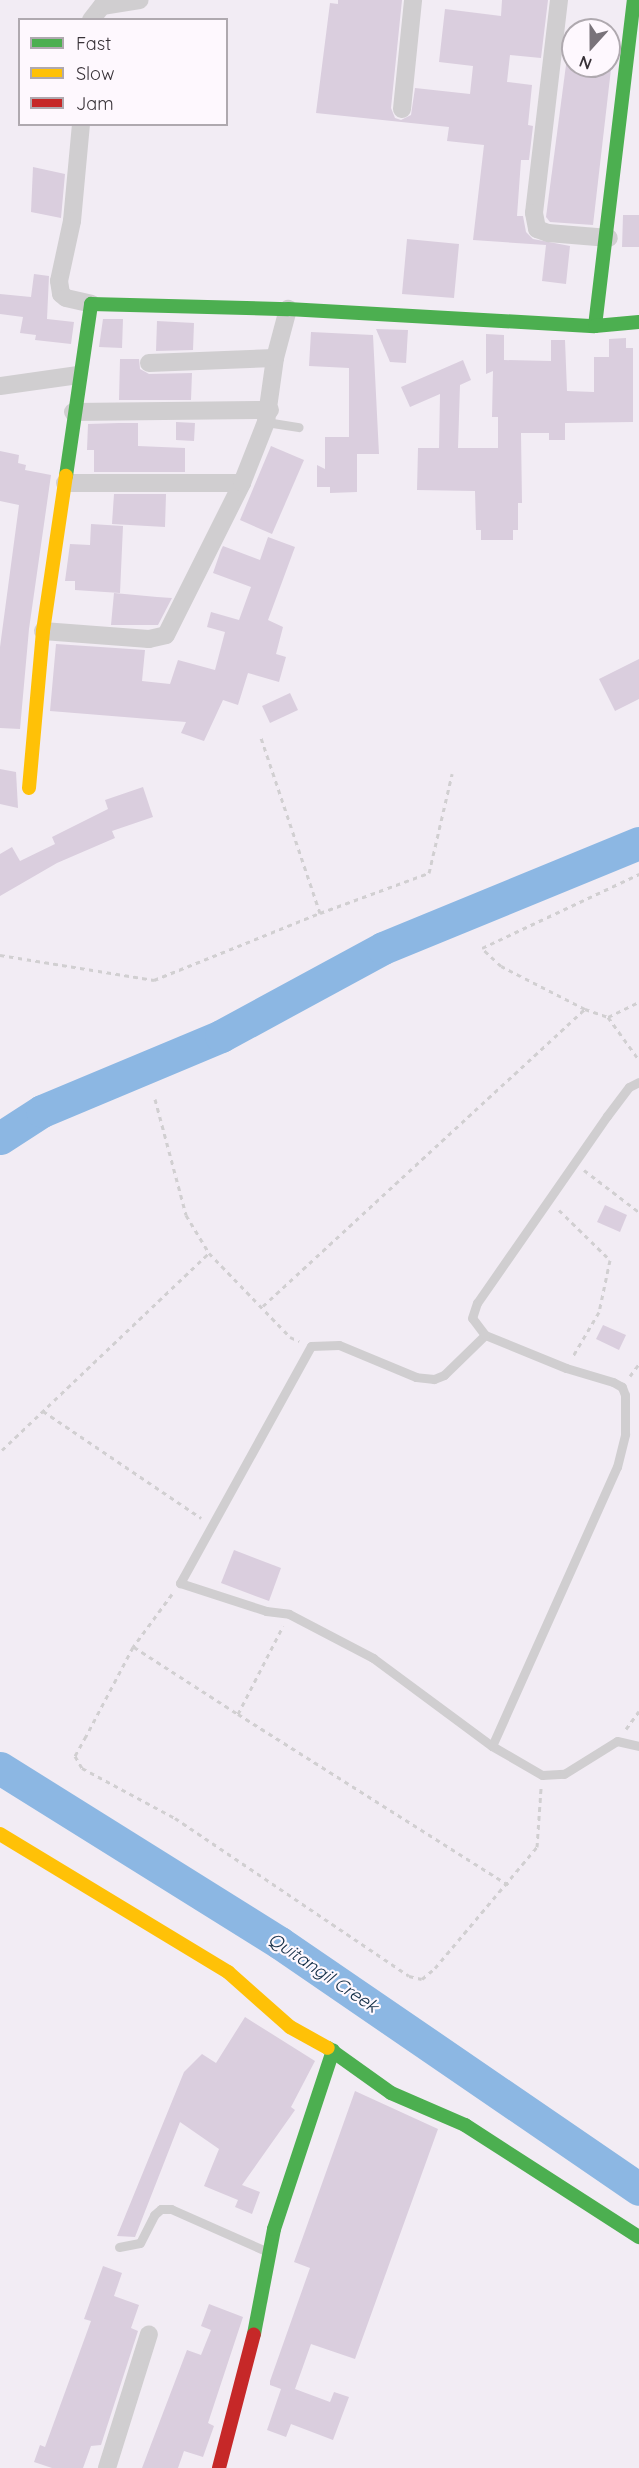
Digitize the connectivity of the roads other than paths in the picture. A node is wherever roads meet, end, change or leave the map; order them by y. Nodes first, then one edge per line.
1 (140, 0) edge
2 (413, 0) edge
3 (559, 0) edge
4 (634, 0) edge
5 (93, 18) edge
6 (402, 109) dead end
7 (81, 126) edge
8 (609, 238) junction
9 (91, 304) junction
10 (288, 309) junction
11 (639, 322) edge
12 (595, 326) junction
13 (275, 358) junction
14 (149, 363) dead end
15 (78, 375) junction
16 (0, 386) edge
17 (73, 412) junction
18 (268, 416) junction
19 (299, 427) dead end
20 (65, 483) junction
21 (242, 483) junction
22 (43, 631) junction
23 (29, 788) dead end
24 (639, 1082) edge
25 (485, 1335) junction
26 (492, 1746) junction
27 (639, 1746) edge
28 (0, 1834) edge
29 (333, 2051) junction
30 (639, 2237) edge
31 (119, 2247) dead end
32 (268, 2252) junction
33 (149, 2334) dead end
34 (107, 2468) edge
35 (219, 2468) edge

1 - 5 street
2 - 6 street
3 - 8 street
4 - 8 street
7 - 9 street
8 - 12 street
9 - 10 street
9 - 15 street
10 - 12 street
10 - 13 street
11 - 12 street
13 - 14 street
13 - 18 street
15 - 16 street
15 - 17 street
17 - 18 street
17 - 20 street
18 - 19 lane
18 - 21 street
20 - 21 street
20 - 22 street
21 - 22 street
22 - 23 street
24 - 25 lane
25 - 26 lane
25 - 26 lane
26 - 27 lane
28 - 29 street
29 - 30 street
29 - 32 street
31 - 32 lane
32 - 35 street
33 - 34 street

